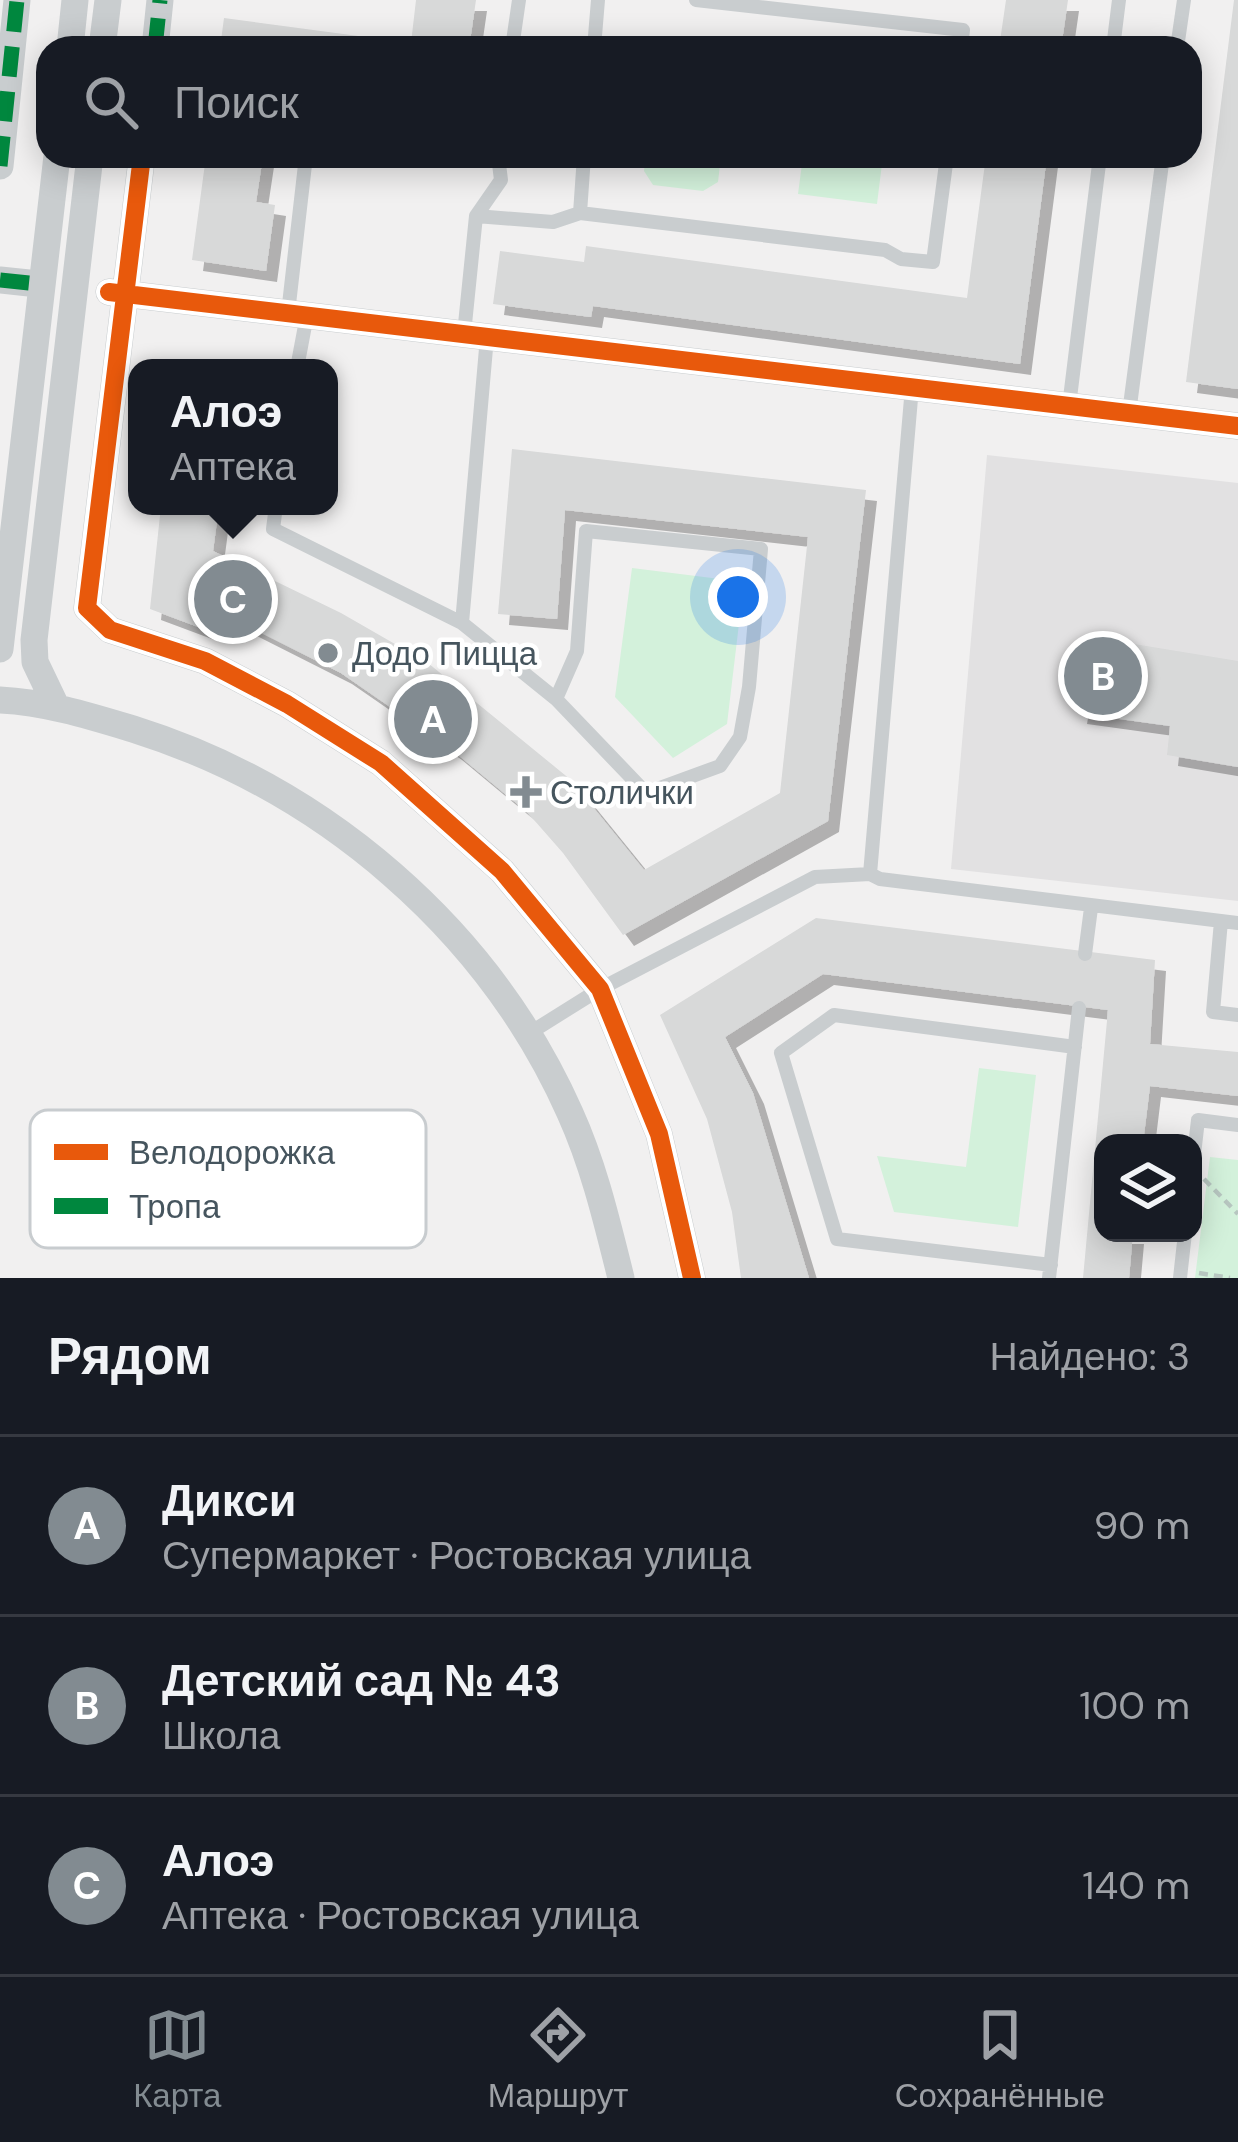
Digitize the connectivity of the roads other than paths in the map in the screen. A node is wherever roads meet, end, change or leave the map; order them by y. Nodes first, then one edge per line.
1 (17, 0) edge
2 (75, 0) edge
3 (108, 0) edge
4 (160, 0) edge
5 (519, 0) edge
6 (598, 0) edge
7 (696, 0) edge
8 (1119, 0) edge
9 (1184, 0) edge
10 (71, 36) edge
11 (104, 36) edge
12 (156, 36) edge
13 (514, 36) edge
14 (595, 36) edge
15 (962, 36) edge
16 (1115, 36) edge
17 (1179, 36) edge
18 (0, 166) edge
19 (54, 168) edge
20 (89, 168) edge
21 (140, 168) edge
22 (305, 168) edge
23 (500, 168) edge
24 (583, 168) edge
25 (945, 168) edge
26 (1099, 168) edge
27 (1161, 168) edge
28 (580, 213) junction
29 (476, 216) junction
30 (24, 283) edge
31 (75, 288) junction
32 (117, 293) junction
33 (297, 314) junction
34 (475, 335) junction
35 (297, 359) edge
36 (912, 387) junction
37 (1069, 406) junction
38 (1129, 413) junction
39 (1238, 426) edge
40 (275, 515) edge
41 (462, 623) junction
42 (0, 649) edge
43 (556, 699) junction
44 (0, 700) edge
45 (57, 708) junction
46 (870, 874) junction
47 (1090, 908) junction
48 (1221, 921) junction
49 (1238, 923) edge
50 (1085, 954) dead end
51 (600, 989) junction
52 (1079, 1008) dead end
53 (1238, 1016) edge
54 (528, 1034) junction
55 (1075, 1047) junction
56 (1238, 1125) edge
57 (1196, 1134) edge
58 (1184, 1242) edge
59 (1050, 1271) edge
60 (1181, 1274) edge
61 (621, 1278) edge
62 (692, 1278) edge

1 - 18 street
2 - 10 street
3 - 11 street
4 - 12 street
5 - 13 lane
6 - 14 lane
7 - 15 lane
8 - 16 lane
9 - 17 lane
19 - 30 street
20 - 31 street
21 - 32 street
22 - 33 lane
23 - 29 lane
24 - 28 lane
25 - 28 lane
26 - 37 lane
27 - 38 lane
28 - 29 lane
29 - 34 lane
30 - 31 lane
30 - 42 street
31 - 32 lane
31 - 45 street
32 - 33 street
32 - 51 street
33 - 34 street
33 - 35 lane
34 - 36 street
34 - 41 lane
36 - 37 street
36 - 46 lane
37 - 38 street
38 - 39 street
40 - 41 lane
41 - 43 lane
43 - 43 lane
44 - 45 street
45 - 54 street
46 - 47 lane
46 - 51 lane
47 - 48 lane
47 - 50 lane
48 - 49 lane
48 - 53 lane
51 - 54 lane
51 - 62 street
52 - 55 lane
54 - 61 street
55 - 59 lane
55 - 59 lane
56 - 57 lane
58 - 60 lane

